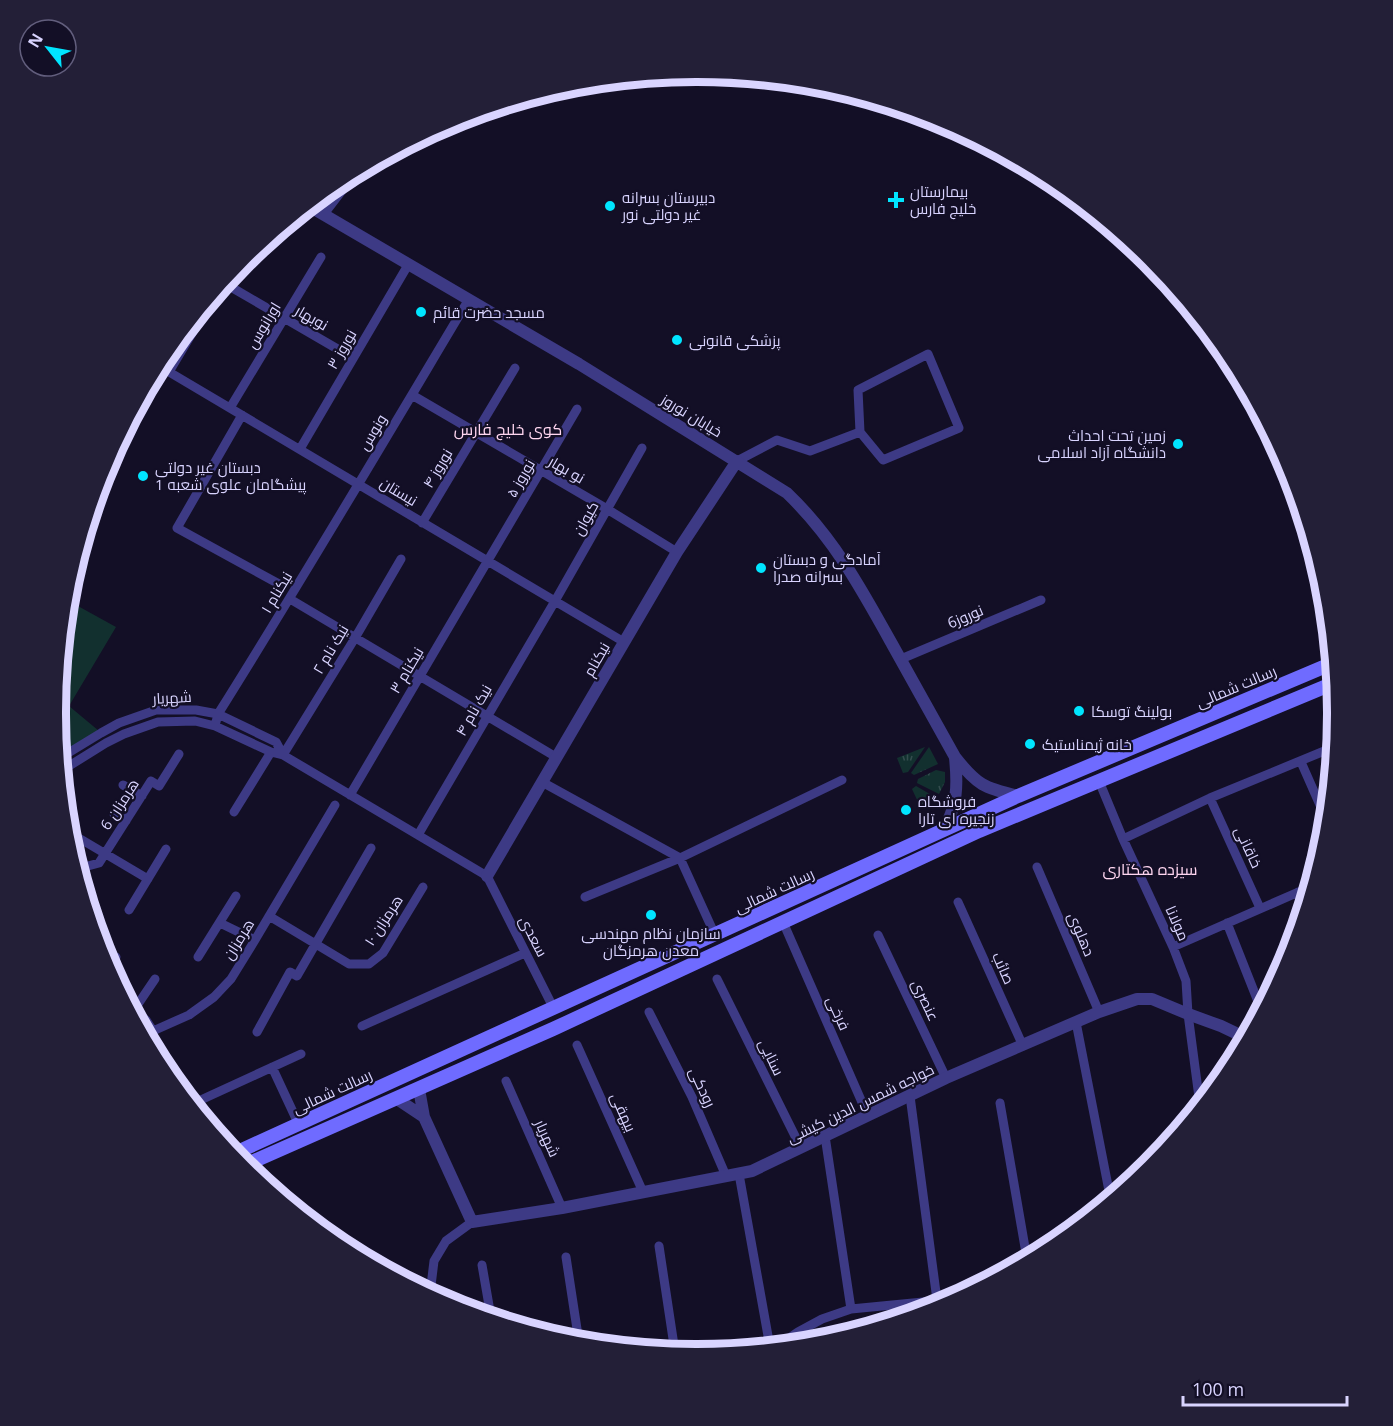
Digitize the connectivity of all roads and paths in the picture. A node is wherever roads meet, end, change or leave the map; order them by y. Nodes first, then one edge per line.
1 (340, 194) edge
2 (317, 210) edge
3 (324, 214) junction
4 (321, 257) dead end
5 (408, 265) junction
6 (231, 287) edge
7 (470, 299) junction
8 (285, 318) junction
9 (191, 337) edge
10 (353, 358) junction
11 (515, 368) dead end
12 (167, 371) edge
13 (170, 372) junction
14 (411, 395) junction
15 (230, 408) junction
16 (577, 409) dead end
17 (242, 415) junction
18 (860, 432) junction
19 (476, 433) junction
20 (642, 448) dead end
21 (300, 449) junction
22 (737, 461) junction
23 (541, 471) junction
24 (358, 484) junction
25 (607, 509) junction
26 (422, 523) junction
27 (677, 552) junction
28 (401, 559) dead end
29 (488, 561) junction
30 (279, 584) dead end
31 (290, 599) junction
32 (1041, 600) dead end
33 (555, 601) junction
34 (355, 638) junction
35 (624, 642) junction
36 (901, 659) junction
37 (1325, 666) edge
38 (420, 676) junction
39 (1326, 687) edge
40 (218, 714) junction
41 (488, 716) junction
42 (215, 726) junction
43 (1326, 751) edge
44 (271, 752) junction
45 (67, 754) edge
46 (179, 754) dead end
47 (283, 755) junction
48 (556, 757) junction
49 (955, 757) junction
50 (1301, 762) junction
51 (68, 767) edge
52 (842, 780) dead end
53 (1099, 781) junction
54 (542, 782) junction
55 (123, 785) dead end
56 (142, 795) junction
57 (350, 795) junction
58 (1018, 796) junction
59 (1210, 798) junction
60 (335, 805) dead end
61 (1320, 806) edge
62 (234, 812) dead end
63 (114, 814) dead end
64 (126, 820) junction
65 (944, 830) junction
66 (418, 835) junction
67 (78, 838) edge
68 (1123, 838) junction
69 (371, 848) dead end
70 (166, 849) dead end
71 (105, 853) junction
72 (680, 858) junction
73 (85, 867) edge
74 (1037, 867) dead end
75 (487, 876) junction
76 (148, 879) junction
77 (423, 887) dead end
78 (1302, 890) edge
79 (1298, 892) junction
80 (1300, 896) edge
81 (236, 897) dead end
82 (585, 897) dead end
83 (958, 902) dead end
84 (1260, 908) junction
85 (129, 910) dead end
86 (269, 916) junction
87 (220, 922) junction
88 (783, 922) junction
89 (1227, 923) junction
90 (716, 935) junction
91 (878, 935) dead end
92 (255, 940) junction
93 (315, 944) junction
94 (1173, 947) junction
95 (525, 953) junction
96 (198, 957) dead end
97 (155, 979) dead end
98 (717, 979) dead end
99 (1258, 999) edge
100 (137, 1003) edge
101 (554, 1009) junction
102 (649, 1012) dead end
103 (1099, 1012) junction
104 (1188, 1014) junction
105 (1076, 1022) junction
106 (362, 1026) dead end
107 (152, 1031) edge
108 (257, 1032) dead end
109 (1239, 1035) edge
110 (578, 1045) dead end
111 (1023, 1046) junction
112 (301, 1054) dead end
113 (272, 1067) junction
114 (946, 1078) junction
115 (506, 1081) dead end
116 (419, 1089) junction
117 (1199, 1095) edge
118 (910, 1096) junction
119 (397, 1099) junction
120 (199, 1101) edge
121 (1000, 1103) dead end
122 (868, 1116) junction
123 (424, 1117) junction
124 (299, 1125) junction
125 (825, 1136) junction
126 (305, 1139) junction
127 (801, 1148) junction
128 (243, 1150) edge
129 (254, 1161) edge
130 (732, 1175) junction
131 (1109, 1190) edge
132 (643, 1192) junction
133 (562, 1208) junction
134 (472, 1222) junction
135 (659, 1246) dead end
136 (1025, 1251) edge
137 (566, 1257) dead end
138 (482, 1265) dead end
139 (431, 1284) edge
140 (937, 1297) edge
141 (921, 1302) edge
142 (905, 1304) junction
143 (909, 1306) edge
144 (490, 1308) edge
145 (851, 1309) junction
146 (577, 1332) edge
147 (792, 1336) edge
148 (768, 1339) edge
149 (674, 1343) edge

1 - 3 street
2 - 3 street, خیابان نوروز
3 - 5 street, خیابان نوروز
4 - 8 street, اورانوس
5 - 7 street, خیابان نوروز
5 - 10 street, نوروز ۳
6 - 8 street, نوبهار
7 - 14 street
7 - 22 street, خیابان نوروز
8 - 10 street, نوبهار
8 - 15 street, اورانوس
9 - 13 street
10 - 21 street, نوروز ۳
11 - 19 street, نوروز ۴
12 - 13 street, نیستان
13 - 15 street, نیستان
14 - 19 street, نو بهار
14 - 24 street, ونوس
15 - 17 street, نیستان
16 - 23 street, نوروز ۵
17 - 21 street, نیستان
17 - 30 street
18 - 18 street
18 - 22 street
19 - 23 street, نو بهار
19 - 26 street, نوروز ۴
20 - 25 street, کیوان
21 - 24 street, نیستان
22 - 27 street, نیکنام
22 - 36 street, خیابان نوروز
23 - 25 street, نو بهار
23 - 29 street, نوروز ۵
24 - 26 street, نیستان
24 - 31 street, نیکنام ۱
25 - 27 street, نو بهار
25 - 33 street, کیوان
26 - 29 street, نیستان
27 - 35 street, نیکنام
28 - 34 street, نیک نام ۲
29 - 33 street, نیستان
29 - 38 street, نیکنام ۳
31 - 34 street
31 - 40 street, نیکنام ۱
32 - 36 street, نوروز6
33 - 35 street, نیستان
33 - 41 street, نیک نام ۴
34 - 38 street
34 - 47 street, نیک نام ۲
35 - 48 street, نیکنام
36 - 49 street, خیابان نوروز
37 - 58 main road, رسالت شمالی
38 - 41 street
38 - 57 street, نیکنام ۳
39 - 53 main road
40 - 42 street, نیکنام ۱
40 - 45 street, شهریار
40 - 47 street, شهریار
41 - 48 street
41 - 66 street, نیک نام ۴
42 - 44 street, شهریار
42 - 51 street, شهریار
43 - 50 street
44 - 47 street, شهریار
44 - 62 street
46 - 56 street, هرمزان 6
47 - 57 street, شهریار
48 - 54 street, نیکنام
49 - 58 street, خیابان نوروز
49 - 65 street, خیابان نوروز
50 - 59 street
50 - 61 street
52 - 72 street
53 - 68 street, مولانا
53 - 88 main road
54 - 72 street
54 - 75 street, نیکنام
55 - 56 street
56 - 64 street, هرمزان 6
57 - 66 street, شهریار
58 - 65 main road, رسالت شمالی
59 - 68 street
59 - 84 street, خاقانی
60 - 86 street, هرمزان
63 - 64 street
64 - 71 street, هرمزان 6
65 - 90 main road, رسالت شمالی
66 - 75 street, شهریار
67 - 71 street
68 - 94 street, مولانا
69 - 93 street
70 - 76 street
71 - 73 street, هرمزان 6
71 - 76 street
72 - 82 street
72 - 90 street
74 - 103 street, دهلوی
75 - 95 street, سعدی
76 - 85 street
77 - 93 street, هرمزان ۱۰
78 - 79 street
79 - 80 street
79 - 84 street
81 - 87 street
83 - 111 street, صائب
84 - 89 street
86 - 92 street, هرمزان
86 - 93 street, هرمزان ۱۰
87 - 92 street
87 - 96 street
88 - 116 main road
88 - 122 street, فرخی
89 - 94 street
89 - 99 street
90 - 101 main road, رسالت شمالی
91 - 114 street, عنصری
92 - 107 street, هرمزان
93 - 108 street
94 - 104 street, مولانا
95 - 101 street, سعدی
95 - 106 street
97 - 100 street
98 - 127 street, سنایی
101 - 124 main road, رسالت شمالی
102 - 130 street, رودکی
103 - 104 street, خواجه شمس الدين كيشی
103 - 105 street, خواجه شمس الدين كيشی
104 - 109 street, خواجه شمس الدين كيشی
104 - 117 street, مولانا
105 - 111 street, خواجه شمس الدين كيشی
105 - 131 street
110 - 132 street, بیهقی
111 - 114 street, خواجه شمس الدين كيشی
112 - 113 street
113 - 120 street
113 - 124 street
114 - 118 street, خواجه شمس الدين كيشی
115 - 133 street, شهریار
116 - 119 main road
116 - 123 street
118 - 122 street, خواجه شمس الدين كيشی
118 - 140 street
119 - 123 street
119 - 126 main road
121 - 136 street
122 - 125 street, خواجه شمس الدين كيشی
123 - 134 street
124 - 126 main road
124 - 128 main road, رسالت شمالی
125 - 127 street, خواجه شمس الدين كيشی
125 - 145 street
126 - 129 main road
127 - 130 street, خواجه شمس الدين كيشی
130 - 132 street, خواجه شمس الدين كيشی
130 - 148 street, رودکی
132 - 133 street, خواجه شمس الدين كيشی
133 - 134 street, خواجه شمس الدين كيشی
134 - 139 street
135 - 149 street
137 - 146 street
138 - 144 street
141 - 142 street
142 - 143 street
142 - 145 street
145 - 147 street

